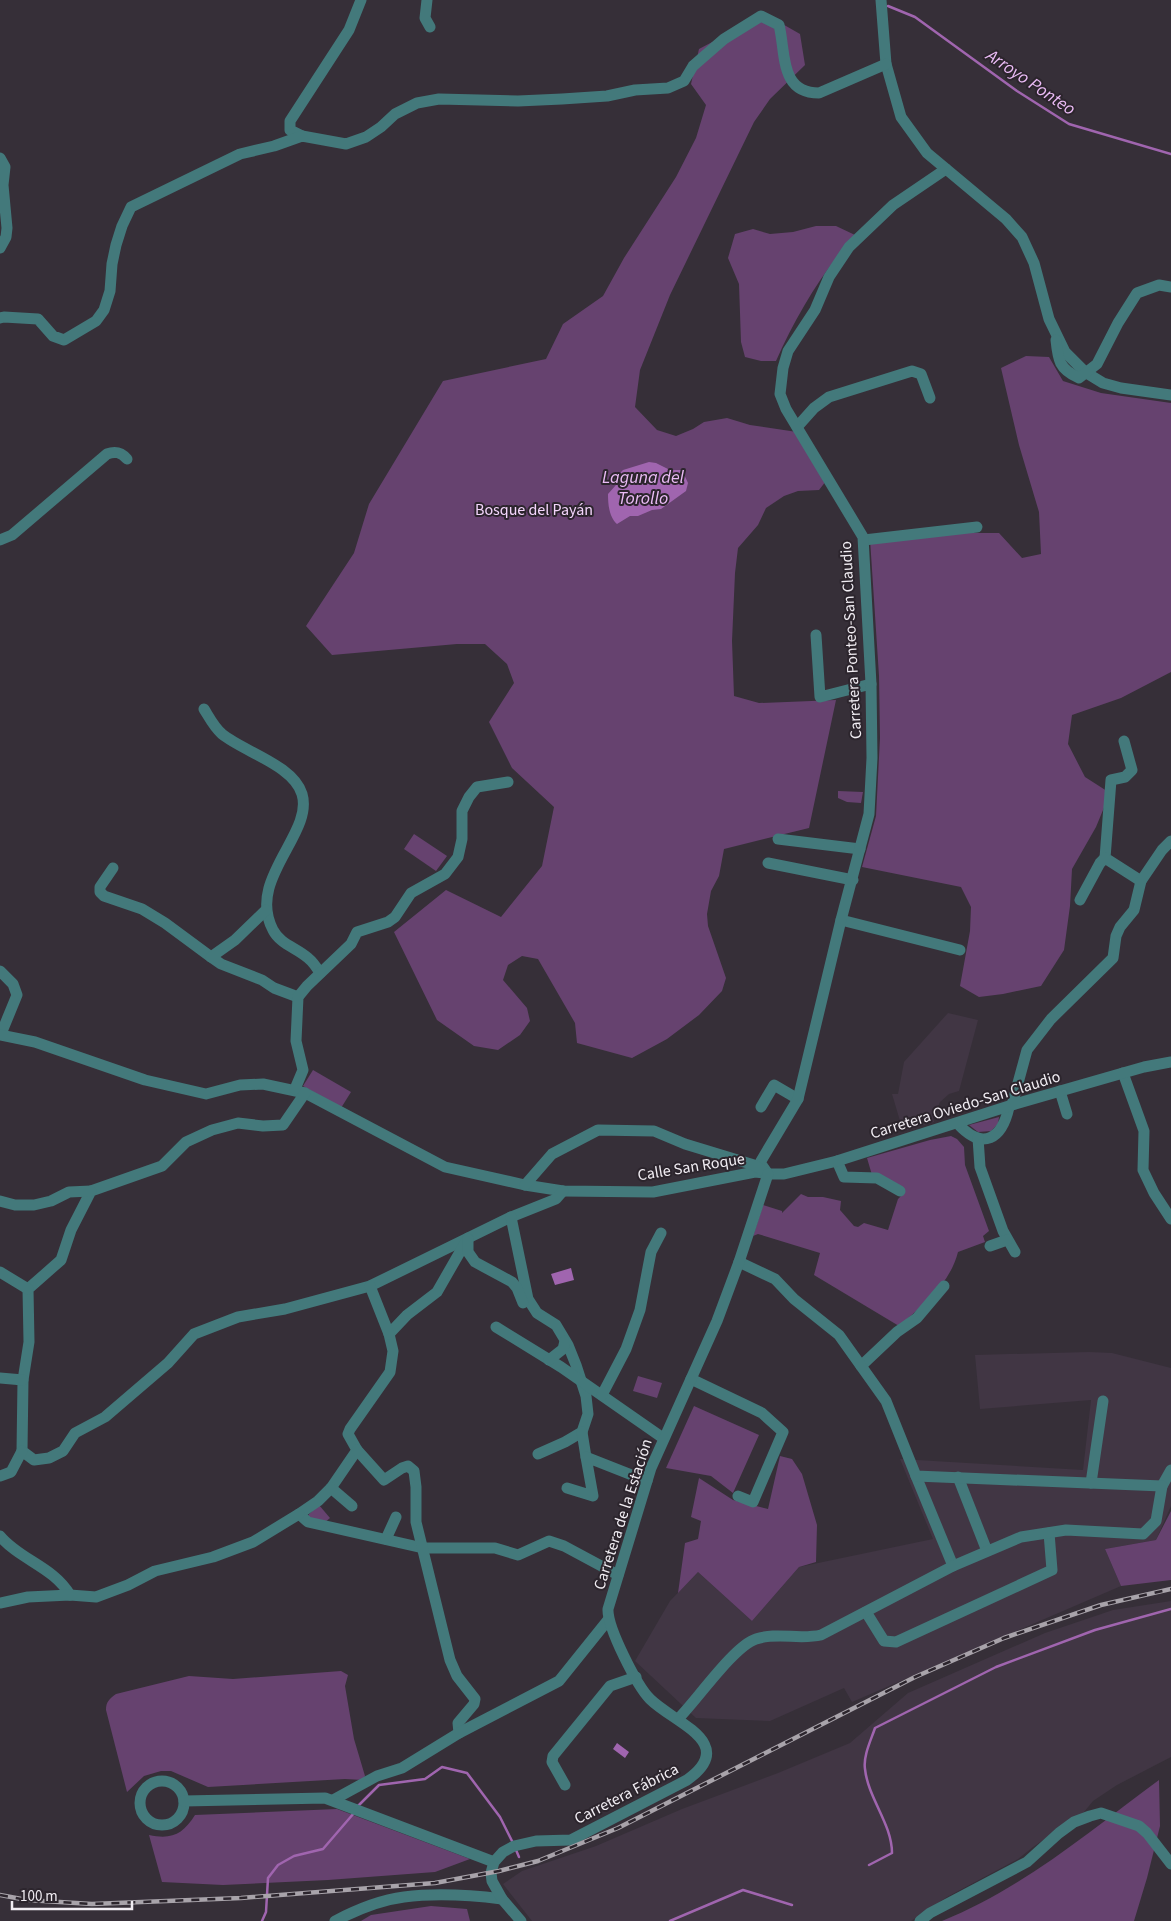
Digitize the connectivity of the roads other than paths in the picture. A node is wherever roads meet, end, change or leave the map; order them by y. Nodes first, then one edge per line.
1 (361, 0) edge
2 (427, 0) edge
3 (881, 0) edge
4 (430, 27) dead end
5 (886, 64) junction
6 (302, 136) junction
7 (0, 158) edge
8 (946, 169) junction
9 (0, 248) edge
10 (1171, 286) edge
11 (0, 318) edge
12 (1085, 372) junction
13 (1171, 395) edge
14 (930, 398) dead end
15 (797, 427) junction
16 (128, 459) dead end
17 (977, 527) dead end
18 (0, 540) edge
19 (864, 540) junction
20 (816, 635) dead end
21 (871, 684) junction
22 (204, 709) dead end
23 (1124, 741) dead end
24 (508, 782) dead end
25 (778, 839) dead end
26 (1171, 841) edge
27 (860, 849) junction
28 (1105, 858) junction
29 (768, 863) dead end
30 (113, 868) dead end
31 (852, 880) junction
32 (1141, 881) junction
33 (1080, 900) dead end
34 (266, 910) junction
35 (841, 920) junction
36 (960, 950) dead end
37 (211, 956) junction
38 (0, 971) edge
39 (320, 973) junction
40 (298, 997) junction
41 (0, 1034) edge
42 (1171, 1062) edge
43 (1123, 1073) junction
44 (300, 1091) junction
45 (1060, 1091) junction
46 (798, 1100) junction
47 (1011, 1106) junction
48 (761, 1107) dead end
49 (1067, 1114) dead end
50 (958, 1124) junction
51 (978, 1138) junction
52 (837, 1161) junction
53 (766, 1174) junction
54 (525, 1185) junction
55 (91, 1191) junction
56 (562, 1191) junction
57 (900, 1191) dead end
58 (0, 1202) edge
59 (511, 1218) junction
60 (1171, 1219) edge
61 (660, 1233) dead end
62 (468, 1238) junction
63 (1007, 1240) junction
64 (990, 1246) dead end
65 (1015, 1252) dead end
66 (739, 1262) junction
67 (0, 1272) edge
68 (370, 1286) junction
69 (944, 1286) dead end
70 (28, 1289) junction
71 (537, 1313) junction
72 (496, 1327) dead end
73 (389, 1334) junction
74 (565, 1341) junction
75 (549, 1360) junction
76 (574, 1360) junction
77 (861, 1366) junction
78 (561, 1367) junction
79 (0, 1378) edge
80 (691, 1379) junction
81 (23, 1380) junction
82 (581, 1382) junction
83 (602, 1395) junction
84 (1103, 1401) dead end
85 (582, 1432) junction
86 (663, 1438) junction
87 (357, 1450) junction
88 (22, 1452) junction
89 (538, 1454) dead end
90 (586, 1457) junction
91 (1171, 1470) edge
92 (5, 1474) edge
93 (916, 1476) junction
94 (958, 1477) junction
95 (647, 1481) junction
96 (1091, 1483) junction
97 (0, 1485) edge
98 (1162, 1486) junction
99 (331, 1488) junction
100 (567, 1488) dead end
101 (738, 1496) dead end
102 (352, 1506) dead end
103 (299, 1514) junction
104 (396, 1517) dead end
105 (1049, 1533) junction
106 (0, 1536) edge
107 (386, 1539) junction
108 (423, 1548) junction
109 (987, 1551) junction
110 (953, 1566) junction
111 (618, 1575) junction
112 (70, 1595) junction
113 (0, 1603) edge
114 (866, 1612) junction
115 (608, 1620) junction
116 (636, 1677) junction
117 (678, 1719) junction
118 (459, 1733) junction
119 (565, 1784) dead end
120 (333, 1800) junction
121 (184, 1801) dead end
122 (494, 1862) junction
123 (1171, 1864) edge
124 (502, 1899) junction
125 (335, 1921) edge
126 (521, 1921) edge
127 (920, 1921) edge

1 - 6 street
2 - 4 street
3 - 5 street
5 - 6 street
5 - 8 street
6 - 11 street
7 - 9 street
8 - 12 street
8 - 15 street, Carretera Ponteo-San Claudio
10 - 12 street
12 - 13 street
14 - 15 street
15 - 19 street, Carretera Ponteo-San Claudio
16 - 18 street
17 - 19 street
19 - 21 street, Carretera Ponteo-San Claudio
20 - 21 street
21 - 27 street, Carretera Ponteo-San Claudio
22 - 34 street
23 - 28 street
24 - 39 street
25 - 27 street
26 - 32 street
27 - 31 street, Carretera Ponteo-San Claudio
28 - 32 street
28 - 33 street
29 - 31 street
30 - 37 street
31 - 35 street, Carretera Ponteo-San Claudio
32 - 47 street
34 - 37 street
34 - 39 street
35 - 36 street
35 - 46 street, Carretera Ponteo-San Claudio
37 - 40 street
38 - 41 street
39 - 40 street
40 - 44 street
41 - 44 street, Calle San Roque
42 - 43 street, Carretera Oviedo-San Claudio
43 - 45 street, Carretera Oviedo-San Claudio
43 - 60 street
44 - 54 street, Calle San Roque
44 - 55 street
45 - 47 street, Carretera Oviedo-San Claudio
45 - 49 street
46 - 48 street
46 - 53 street, Carretera Ponteo-San Claudio
47 - 50 street, Carretera Oviedo-San Claudio
47 - 51 street
50 - 51 street
50 - 52 street, Carretera Oviedo-San Claudio
51 - 63 street
52 - 53 street, Carretera Oviedo-San Claudio
52 - 57 street
53 - 54 street
53 - 56 street, Calle San Roque
53 - 66 street, Carretera de la Estación
54 - 56 street, Calle San Roque
55 - 58 street
55 - 70 street
56 - 59 street
59 - 62 street
59 - 71 street
61 - 83 street
62 - 68 street
62 - 71 street
62 - 73 street
63 - 64 street
63 - 65 street
66 - 77 street
66 - 80 street, Carretera de la Estación
67 - 70 street
68 - 73 street
68 - 88 street
69 - 77 street
70 - 81 street
71 - 74 street
72 - 75 street
73 - 87 street
74 - 75 street
74 - 76 street
74 - 78 street
75 - 78 street
76 - 78 street
76 - 82 street
77 - 93 street
78 - 82 street
79 - 81 street
80 - 86 street, Carretera de la Estación
80 - 101 street
81 - 88 street
82 - 83 street
82 - 85 street
83 - 86 street
84 - 96 street
85 - 89 street
85 - 90 street
86 - 95 street, Carretera de la Estación
87 - 99 street
87 - 108 street
88 - 92 street
90 - 95 street
90 - 100 street
91 - 98 street
92 - 97 street
93 - 94 street
93 - 110 street
94 - 96 street
94 - 109 street
95 - 111 street, Carretera de la Estación
96 - 98 street
98 - 105 street
99 - 102 street
99 - 103 street
103 - 107 street
103 - 112 street
104 - 107 street
105 - 109 street
105 - 114 street
106 - 112 street
107 - 108 street
108 - 111 street
108 - 118 street
109 - 110 street
110 - 114 street
111 - 115 street, Carretera de la Estación
112 - 113 street
114 - 117 street
115 - 116 street
115 - 118 street
116 - 117 street
116 - 119 street
117 - 122 street, Carretera Fábrica
118 - 120 street
120 - 121 street
120 - 122 street
122 - 124 street
123 - 127 street
124 - 125 street
124 - 126 street

